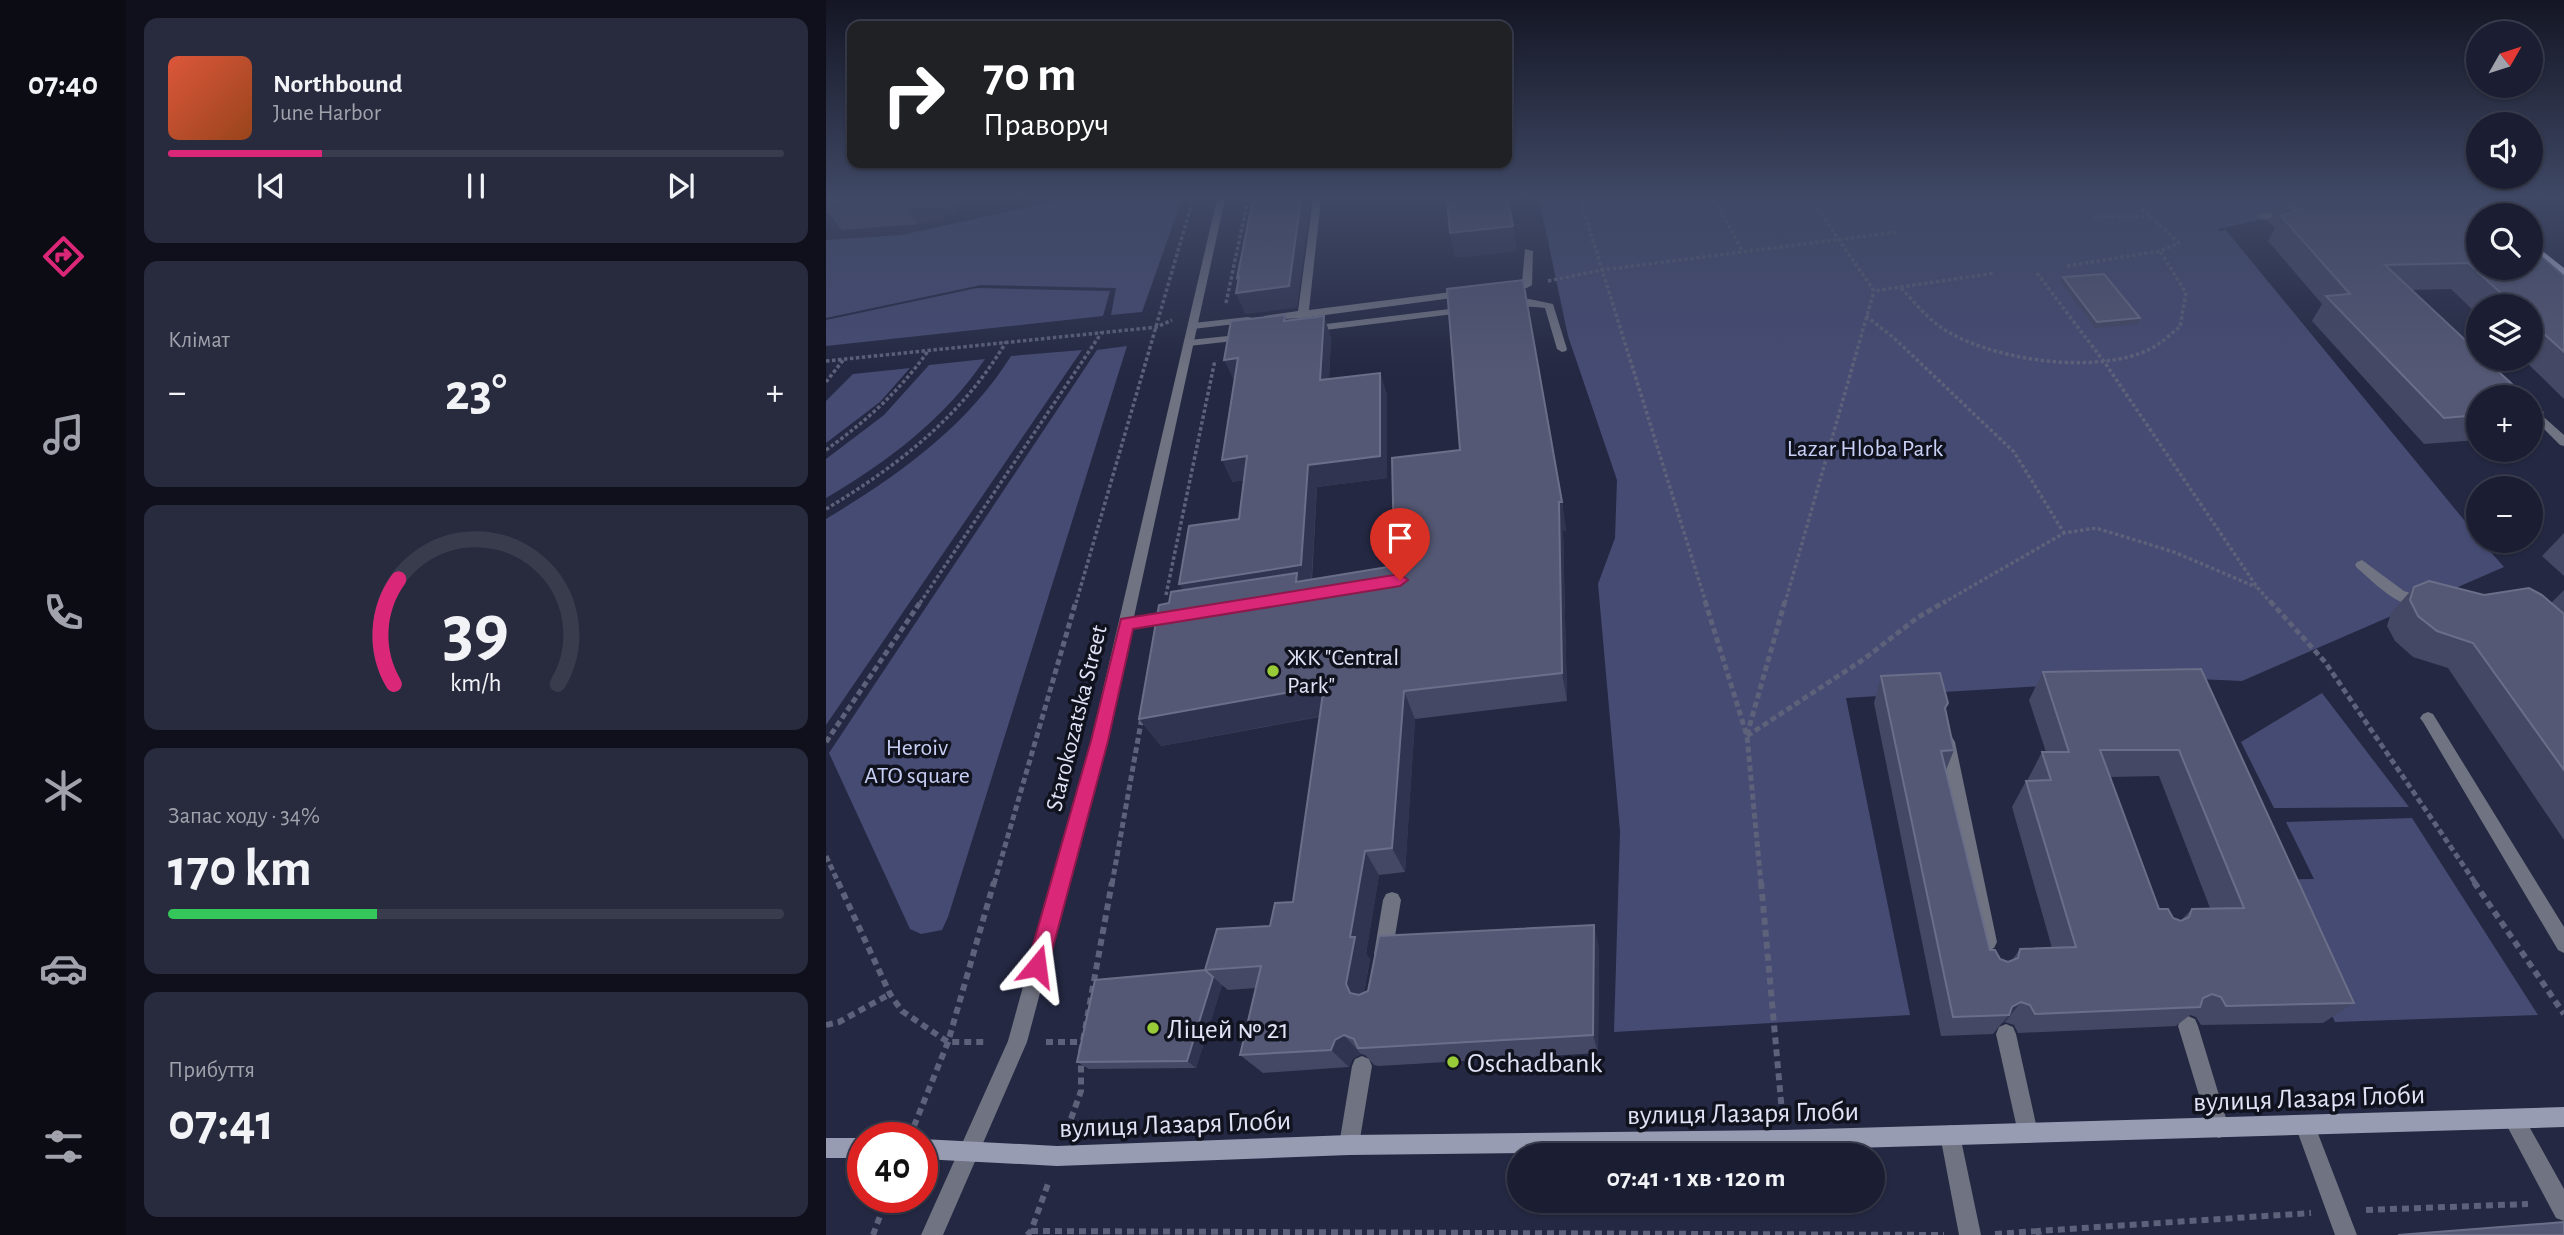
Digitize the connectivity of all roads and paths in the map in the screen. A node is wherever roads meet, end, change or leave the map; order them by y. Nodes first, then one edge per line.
1 (1177, 257) edge
2 (1208, 257) edge
3 (1236, 257) edge
4 (1310, 257) edge
5 (1528, 257) edge
6 (1598, 257) edge
7 (1709, 257) edge
8 (1849, 257) edge
9 (2125, 257) edge
10 (2165, 257) edge
11 (2544, 257) edge
12 (2067, 266) dead end
13 (1602, 271) junction
14 (1995, 273) dead end
15 (2037, 273) dead end
16 (2564, 274) edge
17 (1527, 285) junction
18 (1900, 288) junction
19 (1488, 290) edge
20 (1475, 292) edge
21 (1874, 292) junction
22 (1501, 306) edge
23 (1474, 309) edge
24 (1303, 315) junction
25 (1866, 316) junction
26 (1173, 319) dead end
27 (1223, 323) junction
28 (1193, 326) junction
29 (1157, 327) junction
30 (1296, 331) edge
31 (1102, 332) junction
32 (1258, 335) edge
33 (1219, 340) junction
34 (1006, 341) junction
35 (1189, 343) junction
36 (1562, 349) dead end
37 (929, 350) junction
38 (845, 359) junction
39 (826, 360) edge
40 (2105, 363) junction
41 (826, 382) edge
42 (2543, 421) edge
43 (2564, 442) edge
44 (826, 450) edge
45 (826, 509) edge
46 (2064, 533) junction
47 (2362, 565) dead end
48 (2257, 587) junction
49 (2435, 605) edge
50 (1188, 614) edge
51 (1161, 618) junction
52 (1126, 624) junction
53 (1143, 714) edge
54 (2428, 718) dead end
55 (1946, 735) edge
56 (1747, 736) junction
57 (826, 741) edge
58 (826, 856) edge
59 (1392, 900) dead end
60 (2564, 944) edge
61 (1991, 958) edge
62 (1378, 977) edge
63 (890, 994) junction
64 (2564, 1014) edge
65 (826, 1025) edge
66 (2188, 1026) edge
67 (2006, 1034) edge
68 (948, 1042) junction
69 (1017, 1042) junction
70 (1081, 1042) junction
71 (1362, 1066) edge
72 (2564, 1117) edge
73 (2514, 1119) junction
74 (916, 1122) edge
75 (2305, 1125) junction
76 (2219, 1128) junction
77 (2028, 1133) junction
78 (1950, 1135) junction
79 (1784, 1140) junction
80 (1349, 1145) junction
81 (826, 1148) edge
82 (847, 1148) edge
83 (938, 1150) edge
84 (969, 1152) junction
85 (1057, 1156) junction
86 (2562, 1206) edge
87 (2339, 1212) junction
88 (881, 1213) edge
89 (1029, 1233) edge
90 (2038, 1233) edge
91 (873, 1235) edge
92 (932, 1235) edge
93 (1906, 1235) edge
94 (1957, 1235) edge
95 (1978, 1235) edge
96 (2346, 1235) edge

1 - 29 path
2 - 28 street, Starokozatska Street
3 - 27 path
4 - 24 street
5 - 17 street
6 - 13 path
7 - 13 path
8 - 21 path
9 - 12 path
10 - 40 path
11 - 16 main road
13 - 17 path
13 - 56 path
14 - 18 path
15 - 40 path
17 - 19 street
18 - 21 path
18 - 40 path
20 - 24 street
21 - 25 path
22 - 36 street
23 - 30 street
24 - 27 street
25 - 46 path
25 - 56 path
26 - 29 path
27 - 28 street
28 - 35 street, Starokozatska Street
29 - 31 path
29 - 68 path
31 - 34 path
31 - 57 path
32 - 33 street
33 - 35 street
33 - 51 path
34 - 37 path
34 - 45 path
35 - 52 street, Starokozatska Street
37 - 38 path
37 - 44 path
38 - 39 path
38 - 41 path
40 - 48 path
42 - 43 street
46 - 48 path
46 - 56 path
47 - 49 street
48 - 64 path
50 - 51 street
51 - 52 street
52 - 69 street, Starokozatska Street
53 - 70 path
54 - 60 street
55 - 61 street
56 - 79 path
58 - 63 path
59 - 62 street
63 - 65 path
63 - 68 path
66 - 76 street
67 - 77 street
68 - 69 path
68 - 74 path
69 - 70 path
69 - 84 street, Starokozatska Street
70 - 85 path
71 - 80 street
72 - 73 main road, вулиця Лазаря Глоби
73 - 75 main road, вулиця Лазаря Глоби
73 - 86 street
75 - 76 main road, вулиця Лазаря Глоби
75 - 87 street
76 - 77 main road, вулиця Лазаря Глоби
77 - 78 main road, вулиця Лазаря Глоби
78 - 79 main road, вулиця Лазаря Глоби
78 - 95 street
79 - 80 main road, вулиця Лазаря Глоби
80 - 85 main road, вулиця Лазаря Глоби
81 - 82 main road
83 - 84 main road, вулиця Лазаря Глоби
84 - 85 main road, вулиця Лазаря Глоби
84 - 92 street, Starokozatska Street
85 - 89 path
86 - 87 path
87 - 90 path
87 - 96 street
88 - 91 path
89 - 93 path
90 - 95 path
93 - 94 path

